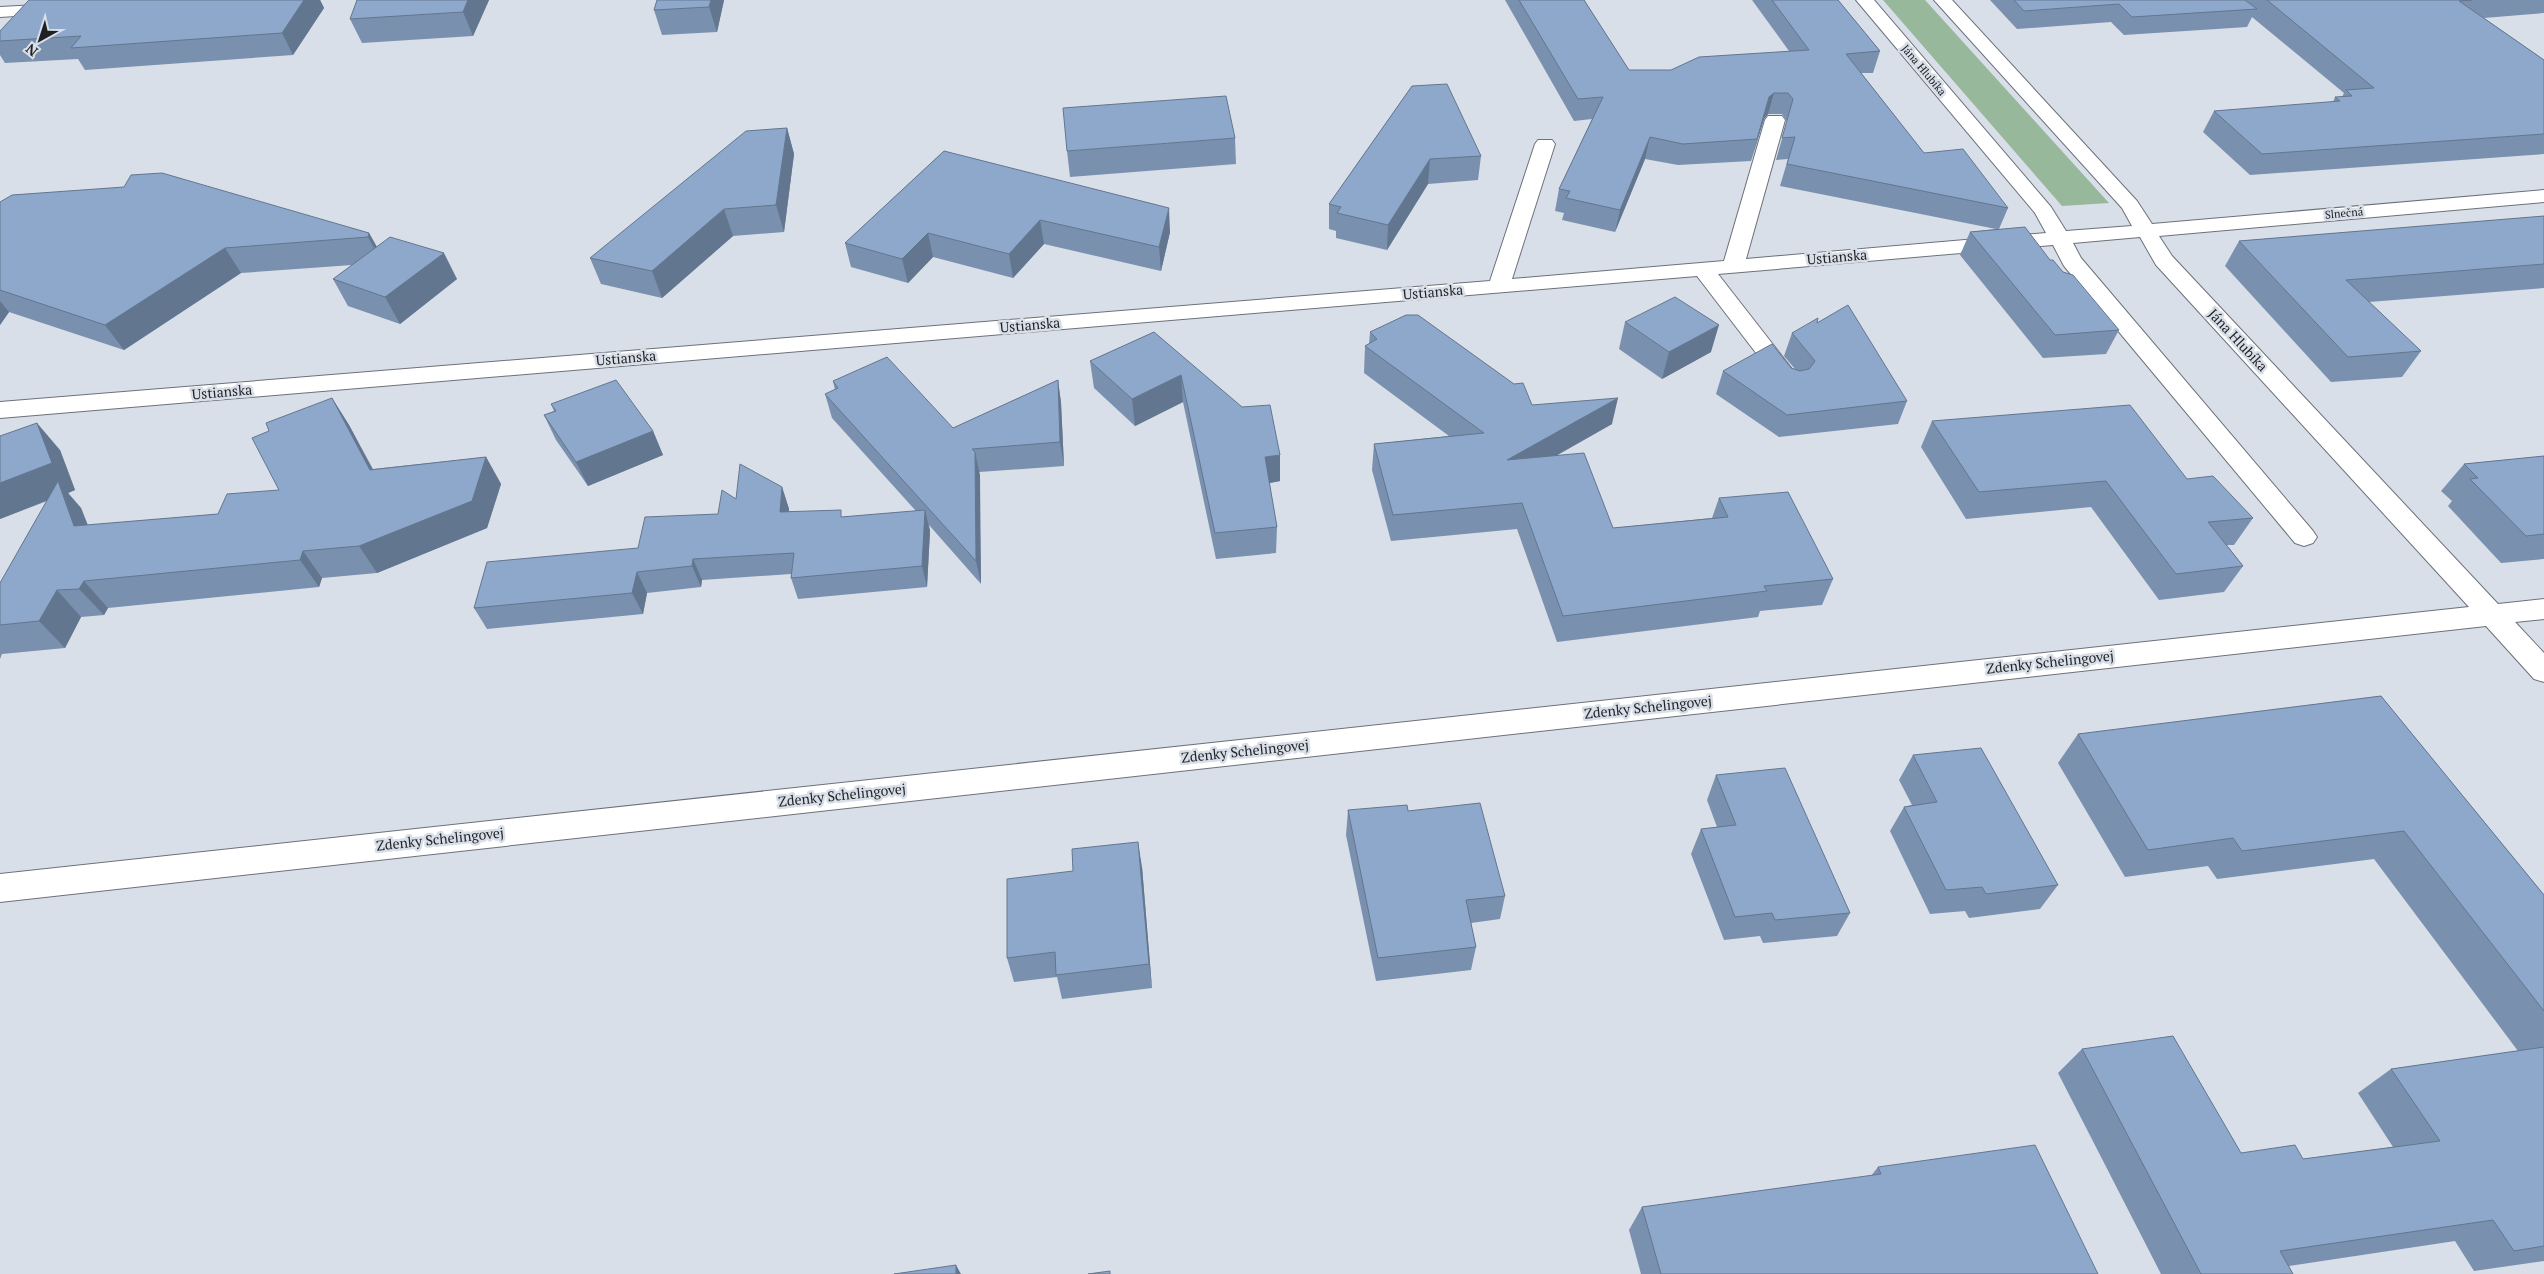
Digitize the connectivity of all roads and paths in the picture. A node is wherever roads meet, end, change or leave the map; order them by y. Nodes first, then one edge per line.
1 (1865, 0) edge
2 (1943, 0) edge
3 (76, 7) edge
4 (0, 12) edge
5 (1775, 120) dead end
6 (1545, 144) dead end
7 (2544, 196) edge
8 (2144, 230) junction
9 (2059, 238) junction
10 (1734, 266) junction
11 (1702, 268) junction
12 (1499, 287) junction
13 (1793, 386) edge
14 (0, 410) edge
15 (2304, 537) dead end
16 (2544, 609) edge
17 (2490, 614) junction
18 (2544, 671) edge
19 (0, 888) edge

1 - 9 street, Jána Hlubíka
2 - 8 street, Jána Hlubíka
3 - 4 street
5 - 10 street
6 - 12 street
7 - 8 street, Slnečná
8 - 9 street, Slnečná
8 - 17 street, Jána Hlubíka
9 - 10 street, Ustianska
9 - 15 street, Jána Hlubíka
10 - 11 street, Ustianska
11 - 12 street, Ustianska
11 - 13 street
12 - 14 street, Ustianska
16 - 17 street, Zdenky Schelingovej
17 - 18 street, Jána Hlubíka
17 - 19 street, Zdenky Schelingovej

